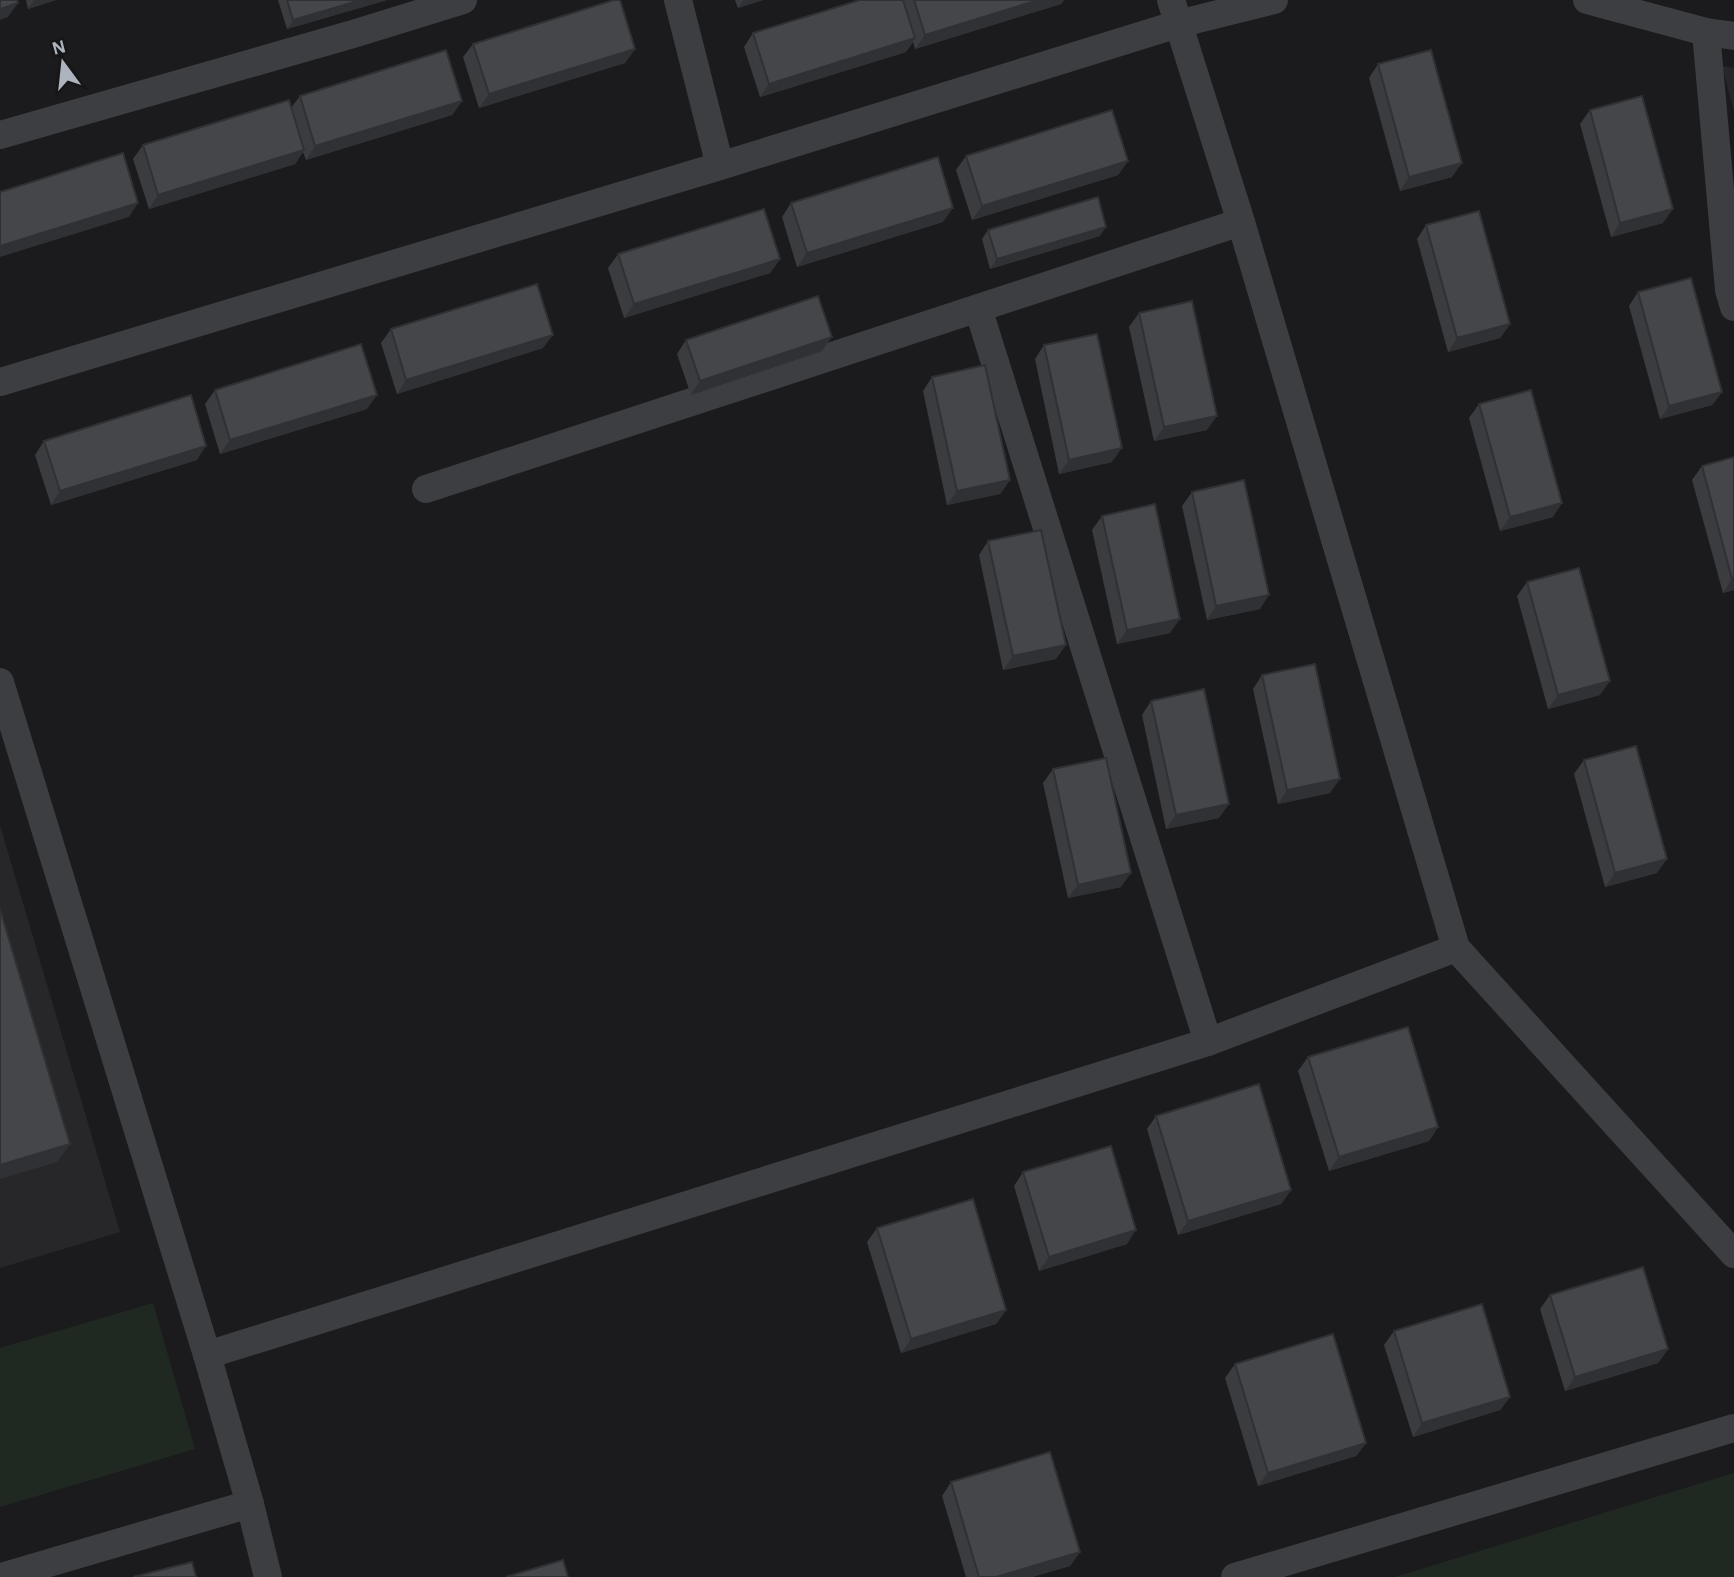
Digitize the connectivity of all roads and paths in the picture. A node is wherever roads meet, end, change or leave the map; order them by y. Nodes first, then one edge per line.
1 (463, 0) edge
2 (678, 0) edge
3 (1275, 0) edge
4 (1587, 0) edge
5 (1175, 12) edge
6 (1706, 32) junction
7 (1734, 36) edge
8 (0, 135) edge
9 (720, 166) junction
10 (1241, 222) junction
11 (1734, 307) edge
12 (978, 308) junction
13 (0, 382) edge
14 (426, 489) dead end
15 (0, 682) edge
16 (1456, 948) junction
17 (1208, 1042) junction
18 (1734, 1254) edge
19 (207, 1355) junction
20 (1734, 1428) edge
21 (250, 1504) junction
22 (1, 1577) edge
23 (268, 1577) edge
24 (1235, 1577) edge

1 - 8 street
2 - 9 street
3 - 5 street
4 - 6 street
5 - 9 street
5 - 10 street
6 - 7 street
6 - 11 street
9 - 13 street
10 - 12 street
10 - 16 street
12 - 14 street
12 - 17 street
15 - 19 street
16 - 17 street
16 - 18 street
17 - 19 street
19 - 21 street
20 - 24 street
21 - 22 street
21 - 23 street

